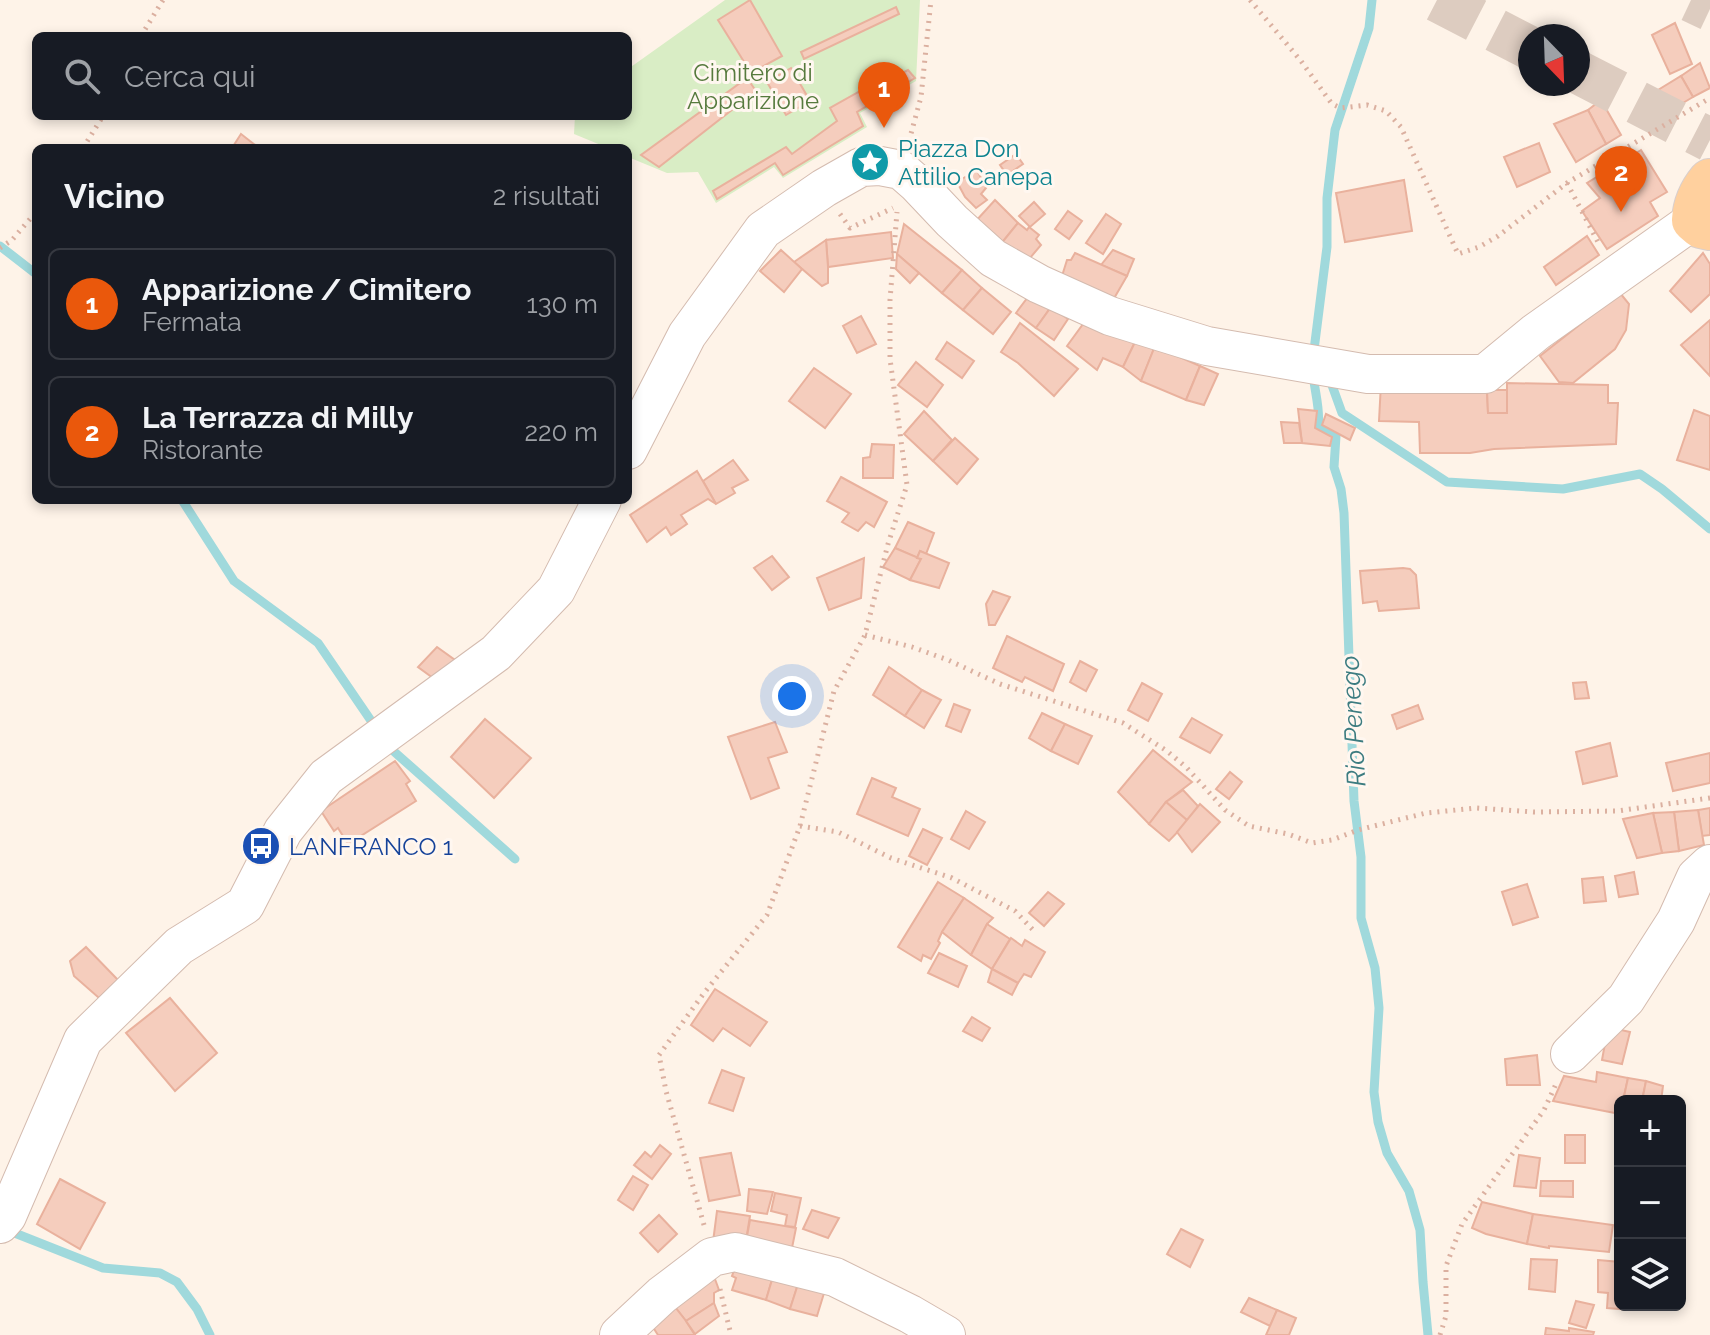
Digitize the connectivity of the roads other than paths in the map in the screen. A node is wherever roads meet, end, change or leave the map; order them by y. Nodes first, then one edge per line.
1 (1705, 210) edge
2 (632, 442) edge
3 (600, 504) edge
4 (1710, 864) edge
5 (1570, 1054) road end
6 (0, 1224) edge
7 (619, 1335) edge
8 (946, 1335) edge

1 - 2 street
3 - 6 street
4 - 5 street
7 - 8 street

